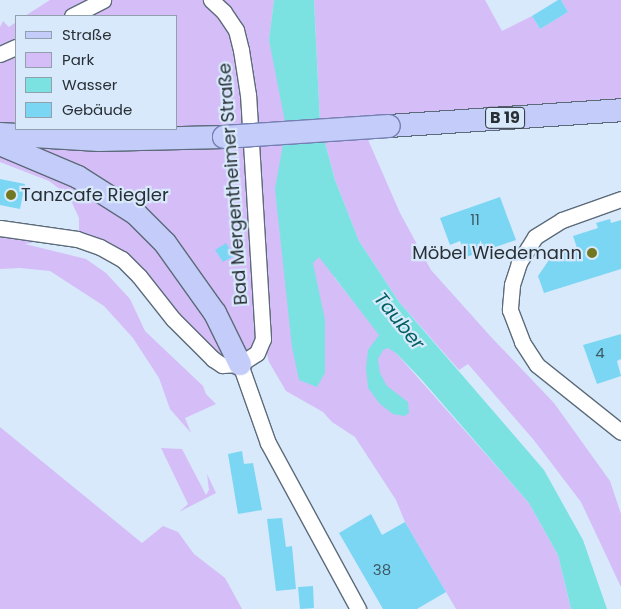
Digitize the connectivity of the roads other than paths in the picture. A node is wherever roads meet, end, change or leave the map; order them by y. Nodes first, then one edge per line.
1 (103, 0) edge
2 (211, 0) edge
3 (74, 15) edge
4 (15, 46) edge
5 (0, 54) edge
6 (621, 110) edge
7 (0, 134) edge
8 (0, 144) edge
9 (621, 199) edge
10 (0, 228) edge
11 (240, 364) junction
12 (621, 432) edge
13 (358, 609) edge

1 - 3 street
2 - 11 street, Bad Mergentheimer Straße
4 - 5 street
6 - 7 main road, B 19, bridge
8 - 11 main road
9 - 12 street
10 - 11 street
11 - 13 street

